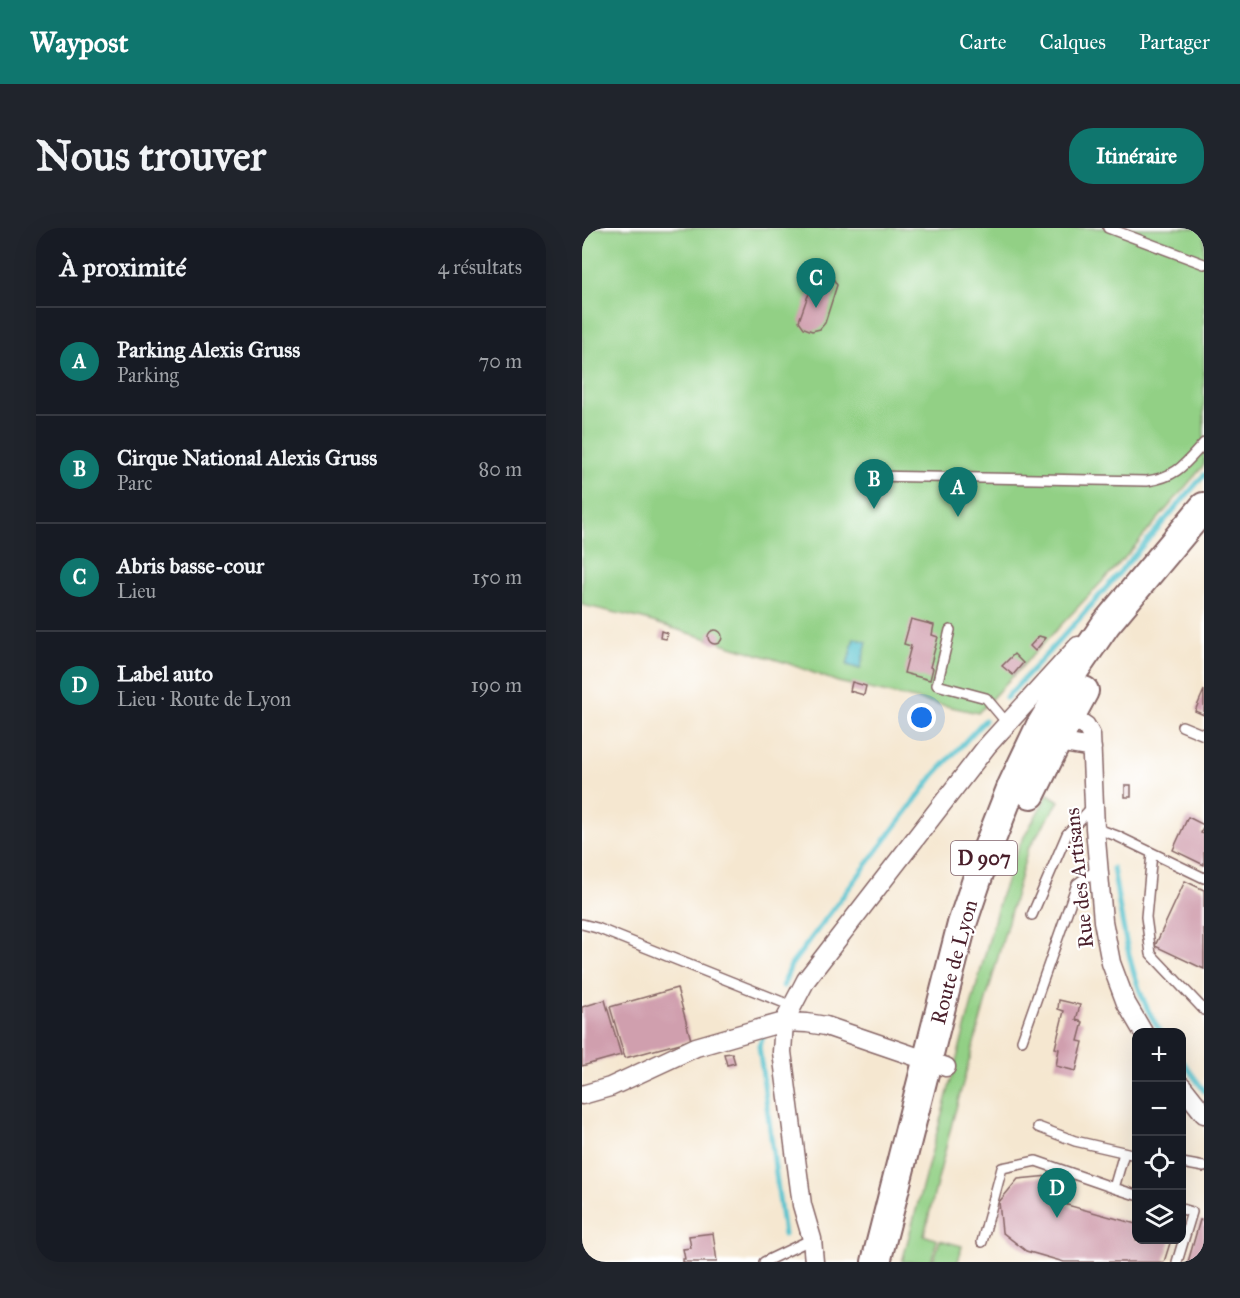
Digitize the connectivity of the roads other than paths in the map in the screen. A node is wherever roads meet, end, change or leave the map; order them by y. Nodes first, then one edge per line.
1 (1108, 228) edge
2 (1204, 264) edge
3 (1204, 443) edge
4 (869, 476) dead end
5 (1204, 507) edge
6 (1204, 536) edge
7 (1145, 576) junction
8 (950, 630) dead end
9 (1007, 723) junction
10 (1056, 725) junction
11 (1182, 726) dead end
12 (1204, 735) edge
13 (1092, 748) junction
14 (1094, 805) junction
15 (1095, 828) junction
16 (1152, 853) junction
17 (1098, 869) junction
18 (1204, 878) edge
19 (1032, 915) dead end
20 (582, 924) edge
21 (1204, 1010) edge
22 (788, 1014) junction
23 (1141, 1028) edge
24 (1022, 1041) dead end
25 (937, 1064) junction
26 (582, 1095) edge
27 (1186, 1097) edge
28 (1203, 1111) edge
29 (1038, 1127) dead end
30 (1124, 1153) junction
31 (1132, 1154) edge
32 (1186, 1164) edge
33 (1204, 1167) edge
34 (1114, 1188) junction
35 (1132, 1193) edge
36 (1186, 1210) edge
37 (1186, 1232) edge
38 (812, 1239) junction
39 (982, 1242) dead end
40 (1182, 1244) edge
41 (764, 1262) edge
42 (814, 1262) edge
43 (876, 1262) edge
44 (895, 1262) edge
45 (1177, 1262) edge

1 - 2 lane
3 - 4 lane
5 - 7 main road, Route de Lyon / D 907
6 - 10 main road, Route de Lyon / D 907
7 - 9 street
7 - 10 main road, Route de Lyon / D 907
8 - 9 lane
9 - 22 street
10 - 13 street
10 - 13 street, Rue des Artisans
10 - 25 main road, Route de Lyon / D 907
11 - 12 lane
13 - 14 street, Rue des Artisans
14 - 15 street, Rue des Artisans
14 - 19 lane
15 - 16 lane
15 - 17 street, Rue des Artisans
16 - 18 lane
16 - 21 lane
17 - 23 street, Rue des Artisans
17 - 24 lane
20 - 22 lane
22 - 25 street
22 - 26 street
22 - 38 street
25 - 43 main road, Route de Lyon / D 907
25 - 44 main road, Route de Lyon / D 907
27 - 28 street
29 - 30 lane
30 - 31 lane
30 - 34 lane
32 - 33 lane
34 - 35 lane
34 - 39 lane
36 - 37 lane
38 - 41 lane
38 - 42 street
40 - 45 lane

